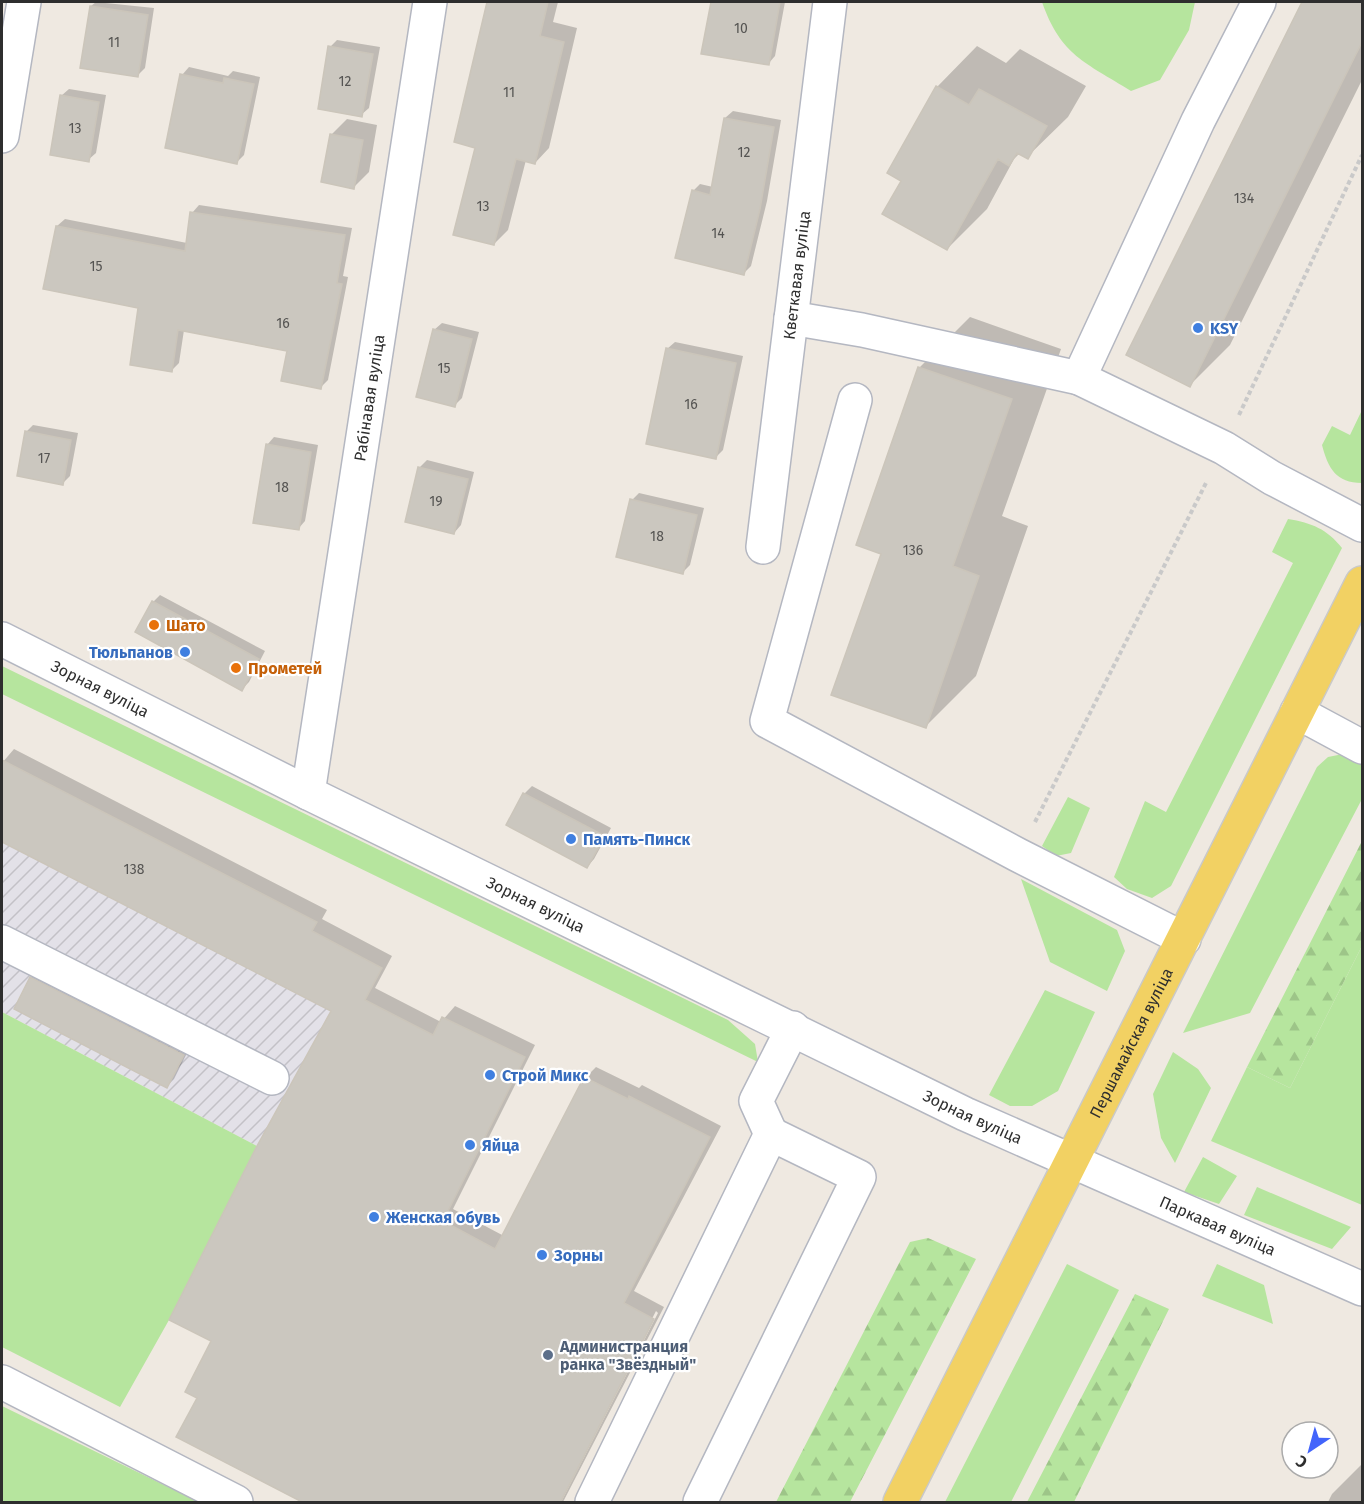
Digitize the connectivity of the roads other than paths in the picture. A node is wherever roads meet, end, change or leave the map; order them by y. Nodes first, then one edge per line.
1 (24, 2) edge
2 (430, 2) edge
3 (830, 2) edge
4 (1259, 2) edge
5 (2, 136) edge
6 (791, 318) junction
7 (1079, 378) junction
8 (855, 400) dead end
9 (1362, 525) edge
10 (763, 547) dead end
11 (1362, 583) edge
12 (2, 639) edge
13 (1297, 712) junction
14 (1362, 747) edge
15 (308, 793) junction
16 (1184, 939) junction
17 (2, 942) edge
18 (793, 1028) junction
19 (272, 1078) dead end
20 (771, 1134) junction
21 (1072, 1162) junction
22 (1362, 1289) edge
23 (2, 1382) edge
24 (236, 1503) edge
25 (592, 1503) edge
26 (700, 1503) edge
27 (900, 1503) edge

1 - 5 street
2 - 15 street, Рабінавая вуліца
3 - 6 street, Кветкавая вуліца
4 - 7 street
6 - 7 street
6 - 10 street, Кветкавая вуліца
7 - 9 street
8 - 16 street
11 - 13 main road, Першамайская вуліца
12 - 15 street, Зорная вуліца
13 - 14 street
13 - 16 main road, Першамайская вуліца
15 - 18 street, Зорная вуліца
16 - 21 main road, Першамайская вуліца
17 - 19 street
18 - 20 street
18 - 21 street, Зорная вуліца
20 - 25 street
20 - 26 street
21 - 22 street, Паркавая вуліца
21 - 27 main road, Першамайская вуліца
23 - 24 street

